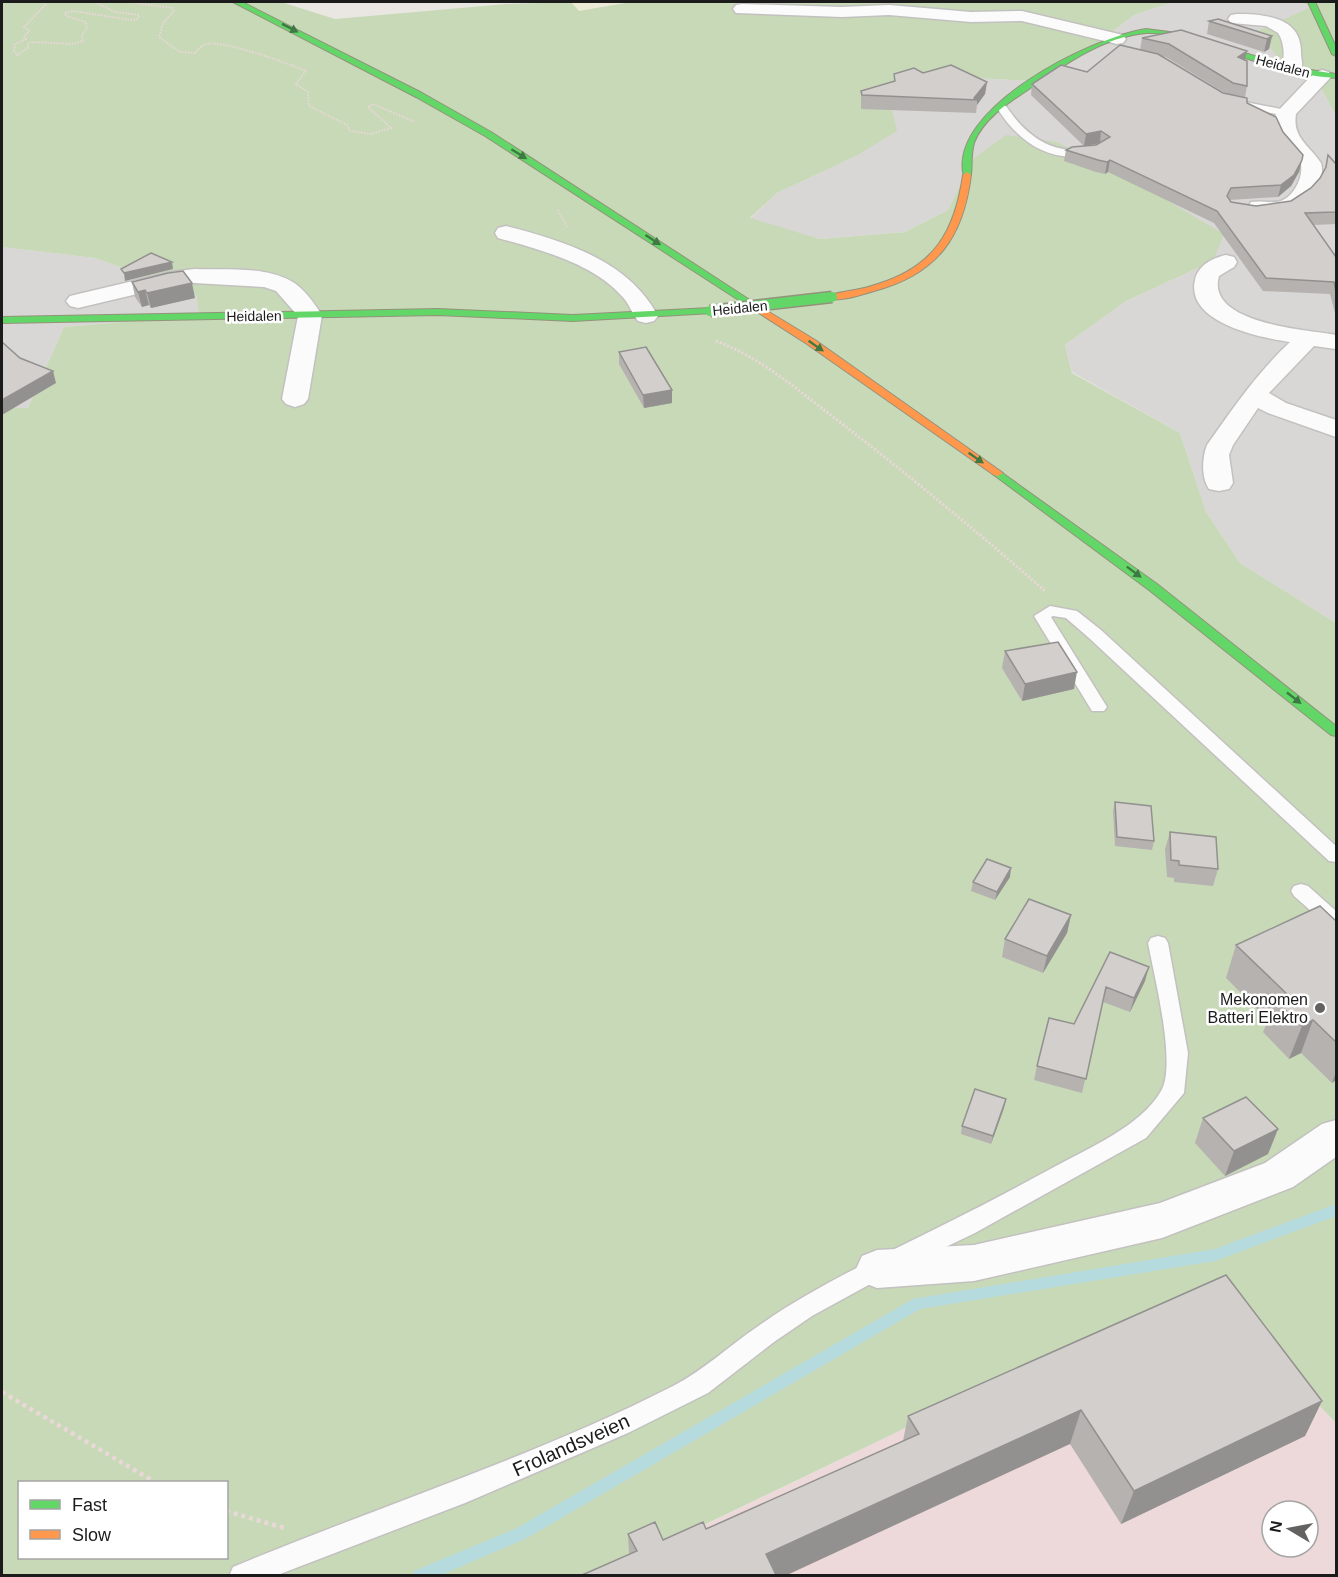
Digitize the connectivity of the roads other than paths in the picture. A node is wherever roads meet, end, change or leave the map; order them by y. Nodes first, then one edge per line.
1 (237, 2) edge
2 (266, 2) edge
3 (1311, 2) edge
4 (742, 9) dead end
5 (1237, 19) dead end
6 (1112, 45) junction
7 (1336, 54) edge
8 (1290, 68) junction
9 (1329, 76) edge
10 (1226, 100) edge
11 (1002, 108) junction
12 (1286, 113) junction
13 (1100, 148) edge
14 (561, 165) dead end
15 (1238, 207) edge
16 (506, 233) dead end
17 (1226, 262) dead end
18 (760, 291) dead end
19 (78, 301) dead end
20 (310, 315) junction
21 (646, 316) junction
22 (2, 320) edge
23 (809, 324) dead end
24 (1310, 337) junction
25 (1336, 342) edge
26 (1254, 395) junction
27 (295, 399) dead end
28 (1336, 429) edge
29 (1219, 483) dead end
30 (1098, 707) dead end
31 (1336, 732) edge
32 (1336, 856) edge
33 (1300, 891) dead end
34 (1336, 922) edge
35 (1158, 943) dead end
36 (1336, 1136) edge
37 (877, 1269) junction
38 (242, 1575) edge

1 -> 31 main road
2 - 14 main road
3 - 7 main road
4 - 6 street
5 - 8 street
6 - 8 main road, Heidalen
6 - 11 main road, Heidalen
8 - 9 main road, Heidalen
9 - 12 street
10 - 12 lane
11 - 13 lane
11 - 21 main road, Heidalen, bridge
12 - 15 street
16 - 21 street
17 - 24 street
18 - 23 main road
19 - 20 street
20 - 21 main road, Heidalen
20 - 22 main road, Heidalen
20 - 27 street
24 - 25 street
24 - 26 street
26 - 28 street
26 - 29 street
30 - 32 lane
33 - 34 lane
35 - 37 lane, Frolandsveien
36 - 37 street
37 - 38 lane, Frolandsveien

